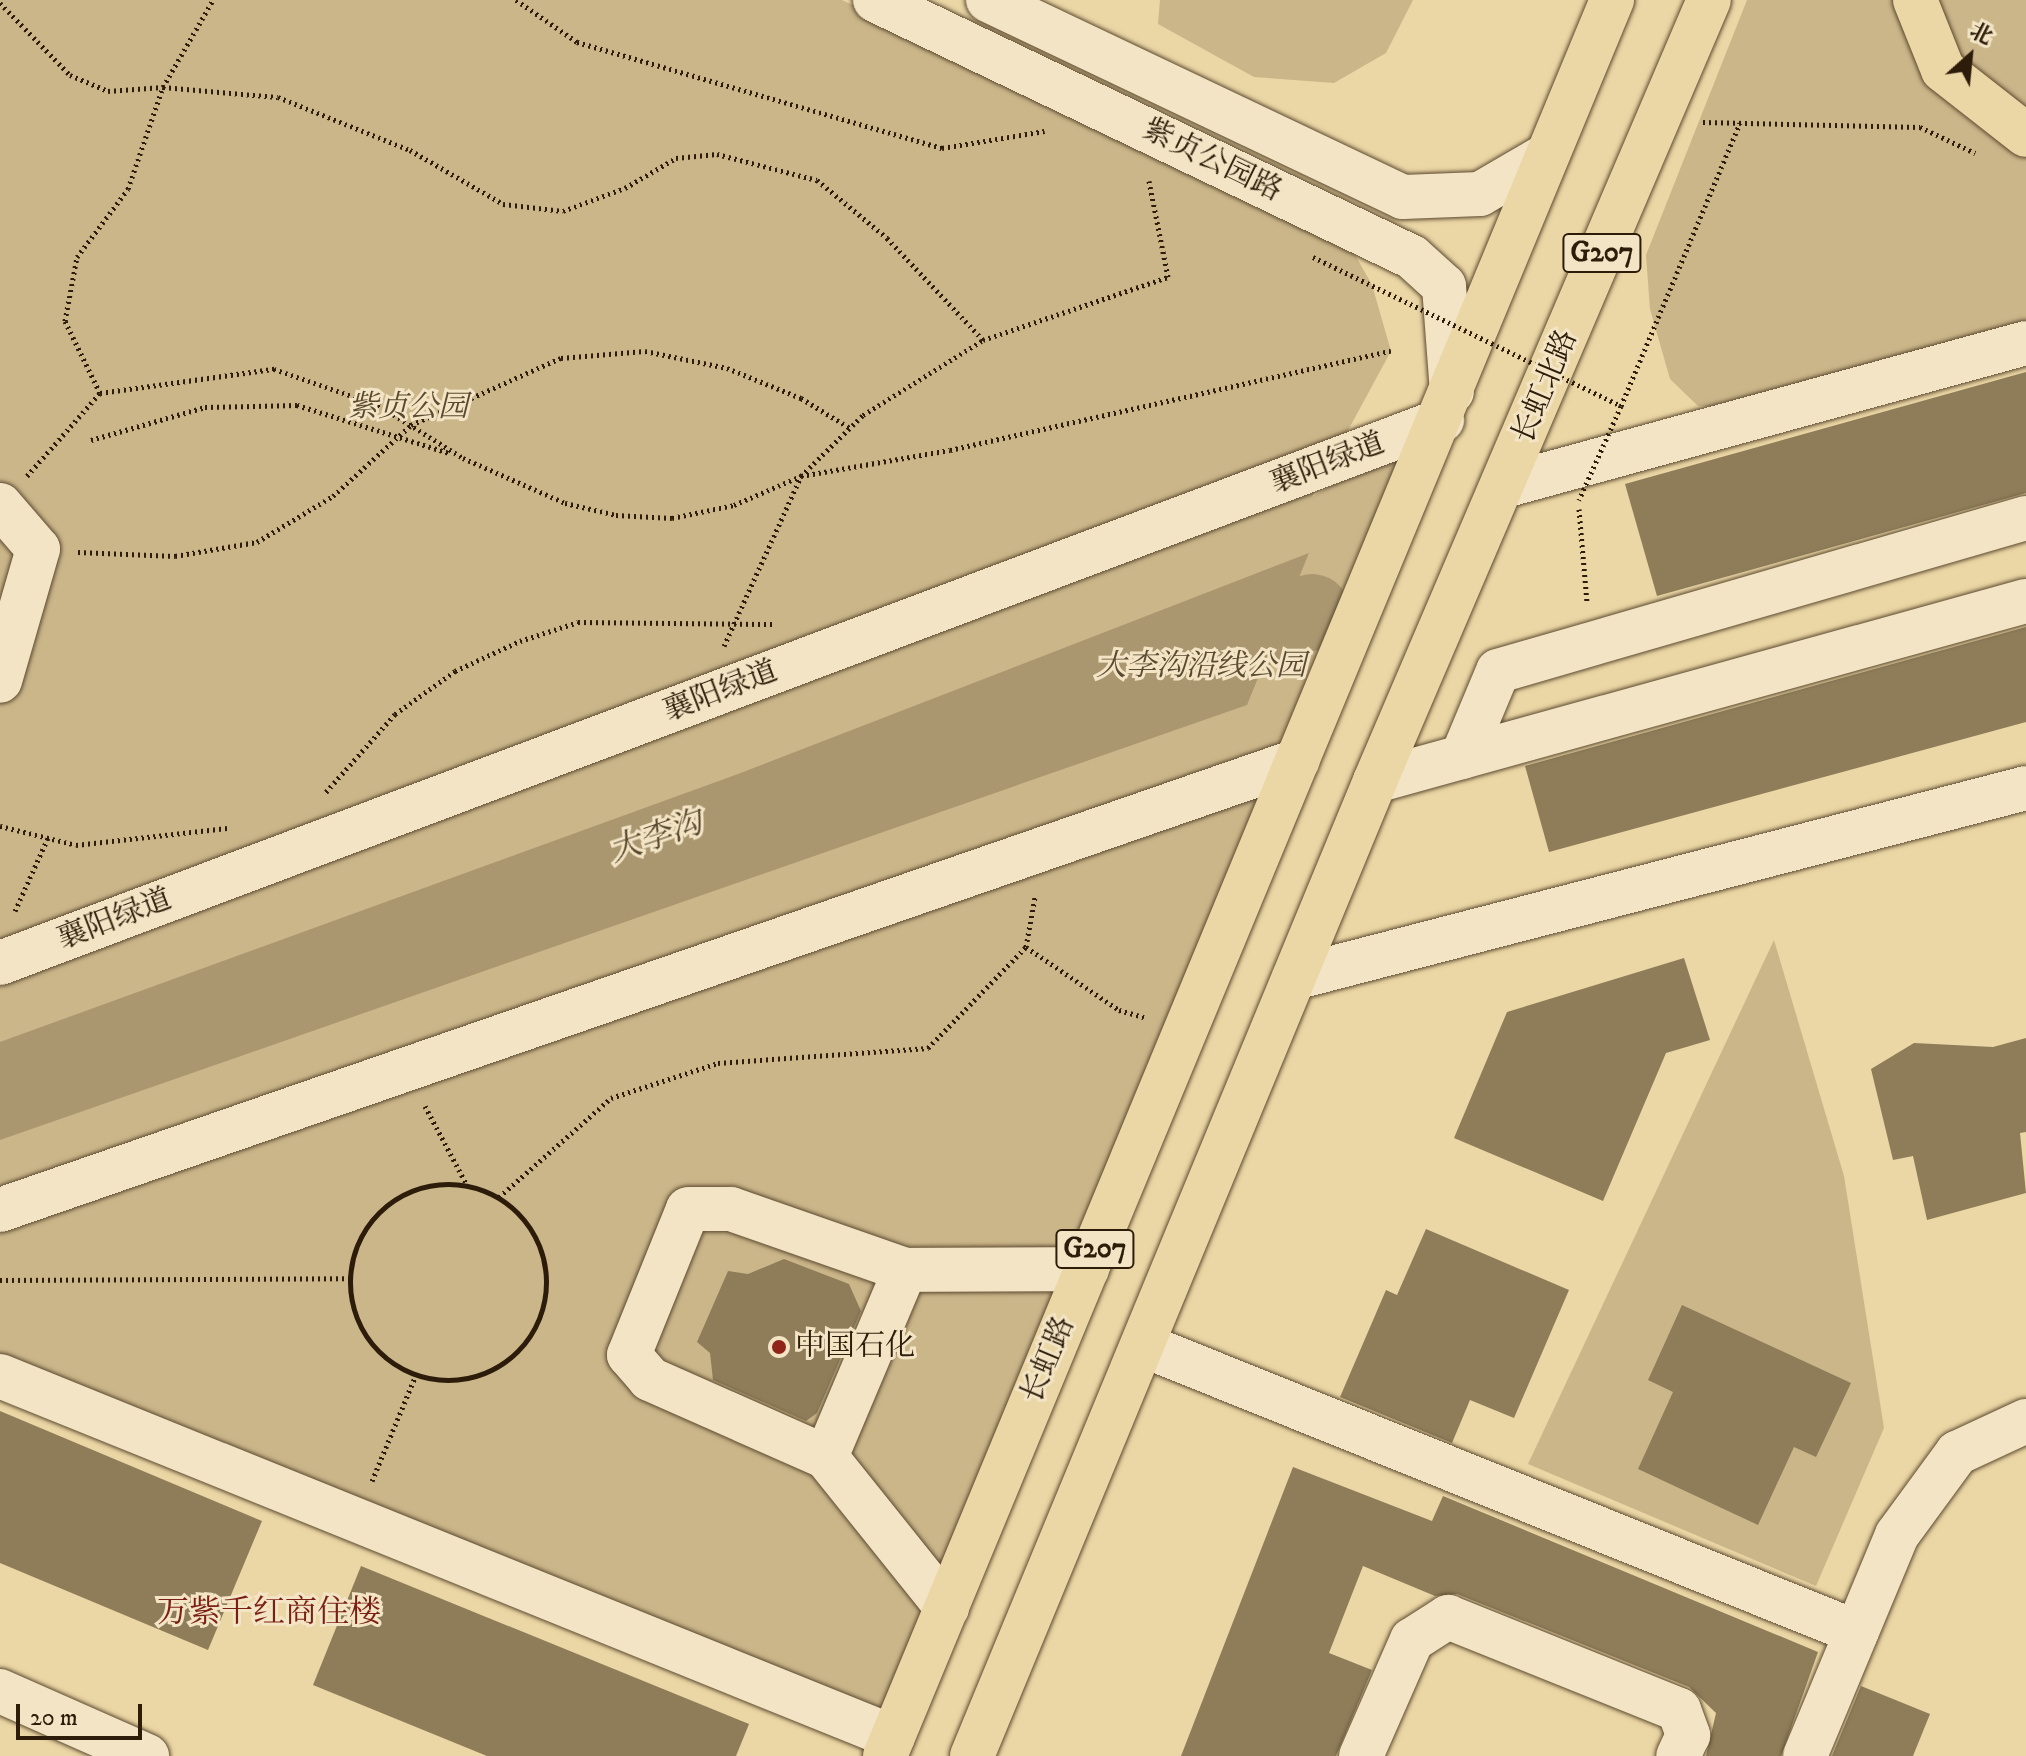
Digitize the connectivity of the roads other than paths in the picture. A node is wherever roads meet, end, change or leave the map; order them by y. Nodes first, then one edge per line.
1 (875, 0) edge
2 (988, 0) edge
3 (1612, 0) edge
4 (1709, 0) edge
5 (1915, 0) edge
6 (2026, 135) edge
7 (1547, 155) junction
8 (2026, 343) edge
9 (1447, 407) junction
10 (1500, 496) junction
11 (0, 506) edge
12 (2026, 518) edge
13 (2026, 601) edge
14 (0, 681) edge
15 (1301, 751) junction
16 (1462, 757) junction
17 (1377, 776) junction
18 (2026, 788) edge
19 (0, 963) edge
20 (1294, 978) junction
21 (0, 1210) edge
22 (1087, 1269) junction
23 (905, 1270) junction
24 (1143, 1345) junction
25 (0, 1376) edge
26 (2026, 1421) edge
27 (826, 1457) junction
28 (947, 1608) junction
29 (1856, 1632) junction
30 (0, 1691) edge
31 (889, 1746) edge
32 (147, 1756) edge
33 (972, 1756) edge
34 (1361, 1756) edge
35 (1678, 1756) edge
36 (1805, 1756) edge

1 - 9 street, 紫贞公园路
2 - 7 street, 紫贞公园路
3 - 7 highway, G207
4 - 10 highway, 长虹北路 / G207
5 - 6 highway
7 - 9 highway, G207
8 - 10 street
9 - 15 highway, G207
9 - 19 street, 襄阳绿道
10 - 17 highway, 长虹北路 / G207
11 - 14 street
12 - 16 street
13 - 16 street
15 - 21 street
15 - 22 highway, 长虹路 / G207
16 - 17 street
17 - 20 highway, G207
18 - 20 street
20 - 24 highway, G207
22 - 23 street
22 - 28 highway, 长虹路 / G207
23 - 27 street
23 - 27 street
24 - 29 street
24 - 33 highway, G207
25 - 31 street
26 - 29 street
27 - 28 street
28 - 31 highway, 长虹路 / G207
29 - 36 street
30 - 32 street
34 - 35 street

